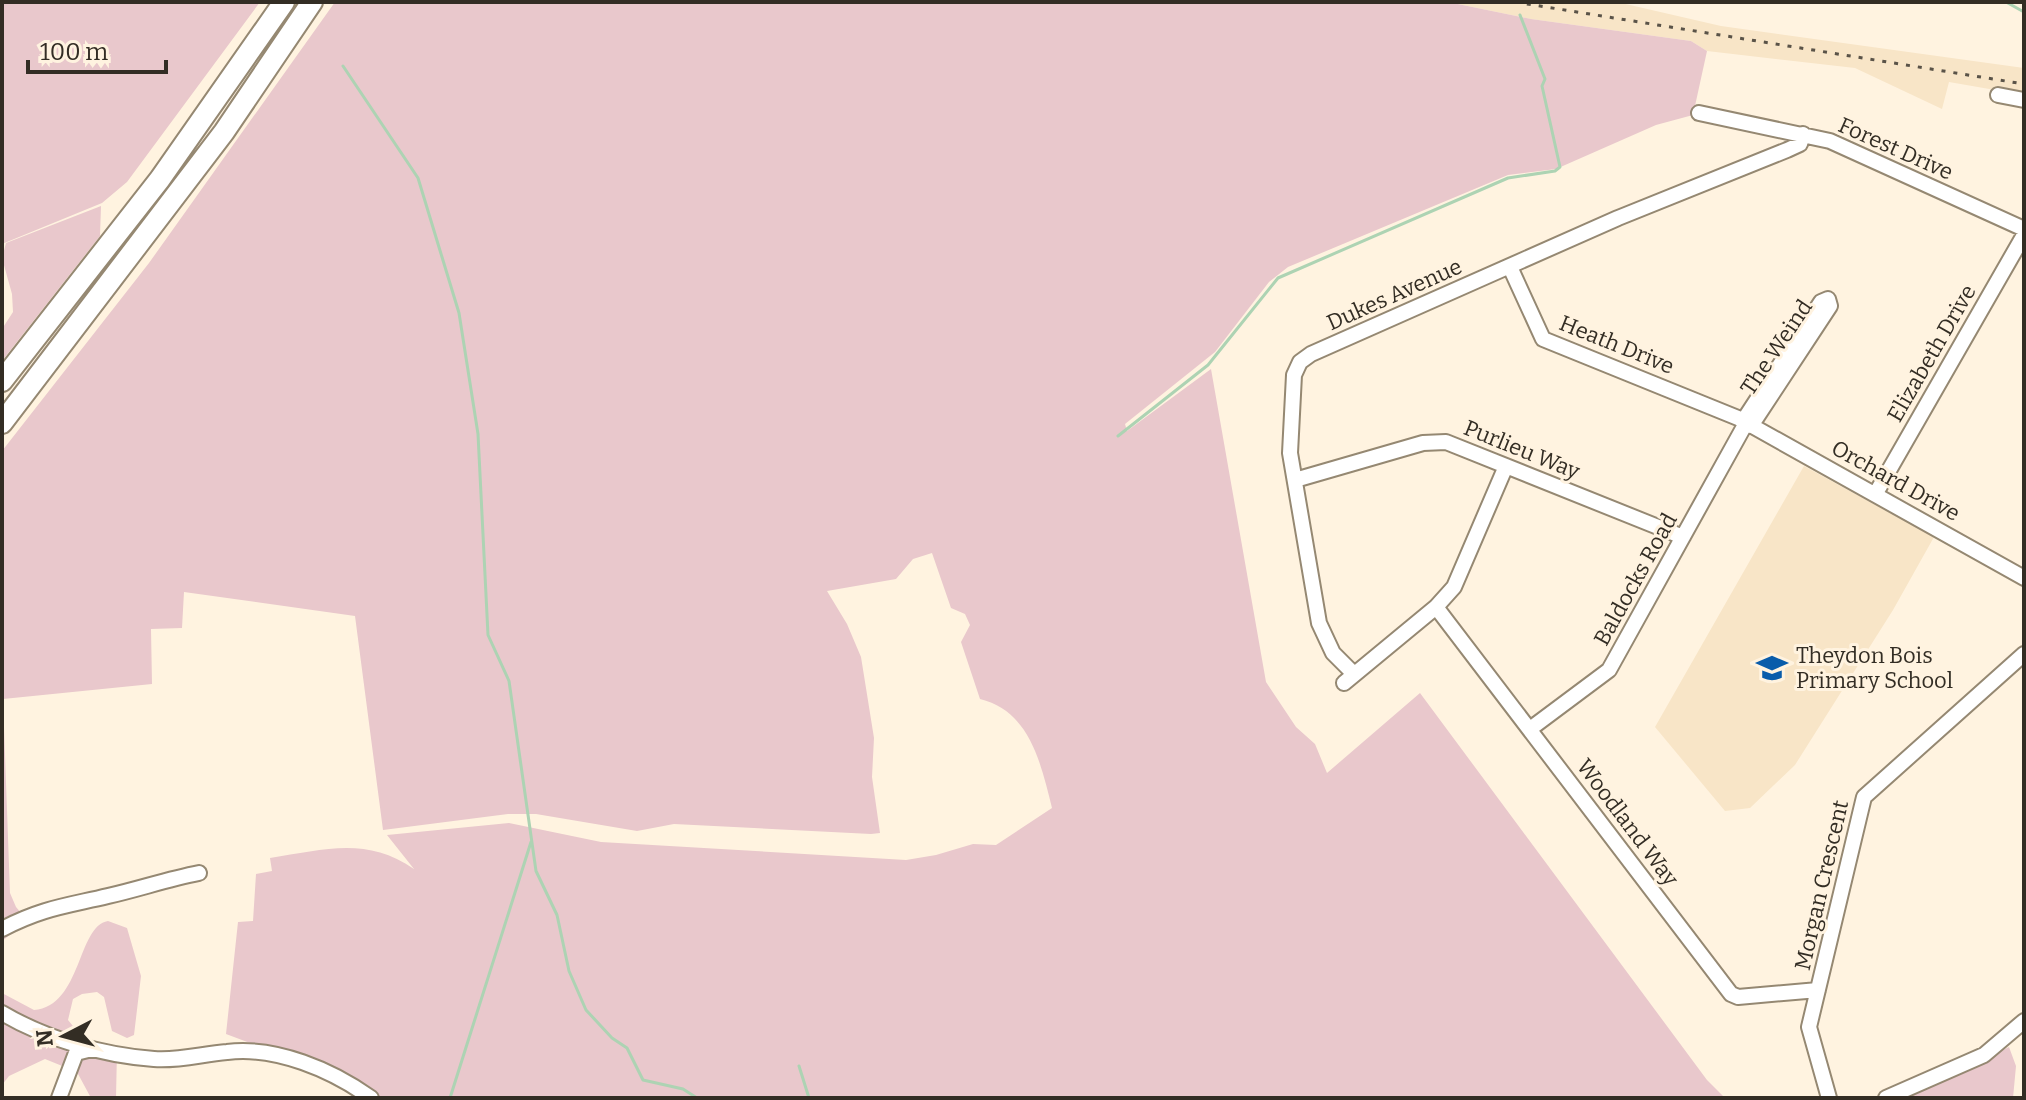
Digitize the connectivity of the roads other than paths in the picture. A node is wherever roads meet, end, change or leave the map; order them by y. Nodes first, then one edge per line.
1 (284, 2) edge
2 (312, 2) edge
3 (1998, 95) dead end
4 (2024, 100) edge
5 (1699, 113) dead end
6 (1803, 134) junction
7 (2024, 232) edge
8 (1510, 267) junction
9 (2, 381) edge
10 (2, 423) edge
11 (1747, 423) junction
12 (1506, 466) junction
13 (1295, 480) junction
14 (1876, 493) junction
15 (1683, 537) junction
16 (2024, 578) edge
17 (1436, 607) junction
18 (2024, 654) edge
19 (1530, 729) junction
20 (199, 873) dead end
21 (2, 929) edge
22 (1818, 990) junction
23 (2, 1013) edge
24 (2024, 1021) edge
25 (100, 1048) junction
26 (59, 1098) edge
27 (371, 1098) edge
28 (1829, 1098) edge
29 (1886, 1098) edge

1 - 9 highway
2 - 10 highway
3 - 4 street
5 - 6 street, Forest Drive
6 - 7 street, Forest Drive
6 - 8 street, Dukes Avenue
7 - 14 street, Elizabeth Drive
8 - 11 street, Heath Drive
8 - 13 street, Dukes Avenue
11 - 11 street, The Weind
11 - 14 street, Orchard Drive
11 - 15 street, Baldocks Road
12 - 13 street, Purlieu Way
12 - 15 street, Purlieu Way
12 - 17 street
13 - 17 street, Dukes Avenue
14 - 16 street, Orchard Drive
15 - 19 street, Baldocks Road
17 - 19 street, Woodland Way
18 - 22 street, Morgan Crescent
19 - 22 street, Woodland Way
20 - 21 street
22 - 28 street, Morgan Crescent
23 - 25 street
24 - 29 street
25 - 26 street
25 - 27 street

